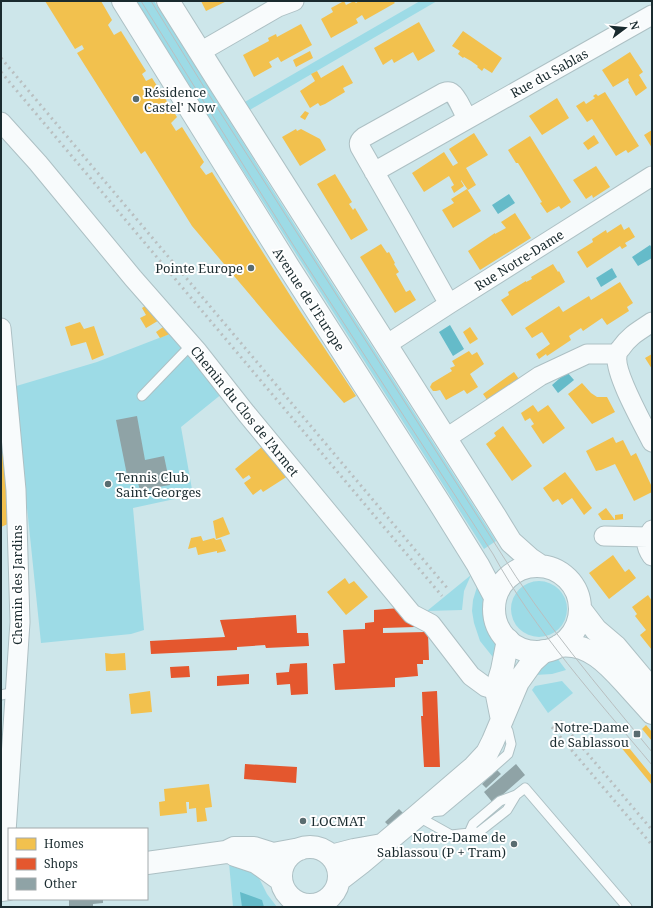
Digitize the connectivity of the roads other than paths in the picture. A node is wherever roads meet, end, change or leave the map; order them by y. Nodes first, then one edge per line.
1 (123, 1) edge
2 (168, 1) edge
3 (294, 1) edge
4 (652, 16) edge
5 (200, 52) junction
6 (467, 119) junction
7 (1, 122) edge
8 (374, 172) junction
9 (652, 176) edge
10 (449, 304) junction
11 (652, 322) edge
12 (1, 328) edge
13 (191, 345) junction
14 (386, 345) junction
15 (616, 354) junction
16 (142, 396) dead end
17 (445, 439) junction
18 (652, 442) edge
19 (650, 533) edge
20 (604, 536) dead end
21 (652, 556) edge
22 (539, 565) junction
23 (496, 597) junction
24 (580, 609) junction
25 (508, 640) junction
26 (551, 648) junction
27 (496, 690) junction
28 (652, 690) edge
29 (8, 693) edge
30 (652, 713) edge
31 (502, 720) junction
32 (420, 814) junction
33 (382, 845) junction
34 (300, 849) junction
35 (226, 852) junction
36 (331, 856) junction
37 (148, 863) edge
38 (281, 880) junction
39 (339, 880) junction
40 (1, 890) edge
41 (319, 906) edge
42 (627, 907) edge

1 - 23 main road, Avenue de l'Europe
2 - 5 main road
3 - 5 street
4 - 6 street, Rue du Sablas
5 - 14 main road
6 - 8 street, Rue du Sablas
6 - 8 street
7 - 13 street, Chemin du Clos de l'Armet
8 - 10 street
9 - 10 street, Rue Notre-Dame
10 - 14 street, Rue Notre-Dame
11 - 15 street
12 - 29 street, Chemin des Jardins
13 - 16 lane
13 - 27 street, Chemin du Clos de l'Armet
14 - 17 main road
15 - 17 street
15 - 18 street
17 - 22 main road
19 - 20 street
19 - 21 street
22 - 23 main road
22 - 24 main road
23 - 25 main road
24 - 26 main road
24 - 28 main road
25 - 26 main road
25 - 27 main road
26 - 30 main road
26 - 31 main road
27 - 31 main road
29 - 40 street, Chemin des Jardins
31 - 32 main road
32 - 33 main road
32 - 42 lane
33 - 36 main road
33 - 39 main road
34 - 35 main road
34 - 36 main road
34 - 38 main road
35 - 37 main road
35 - 38 main road
36 - 39 main road
38 - 41 main road
39 - 41 main road

